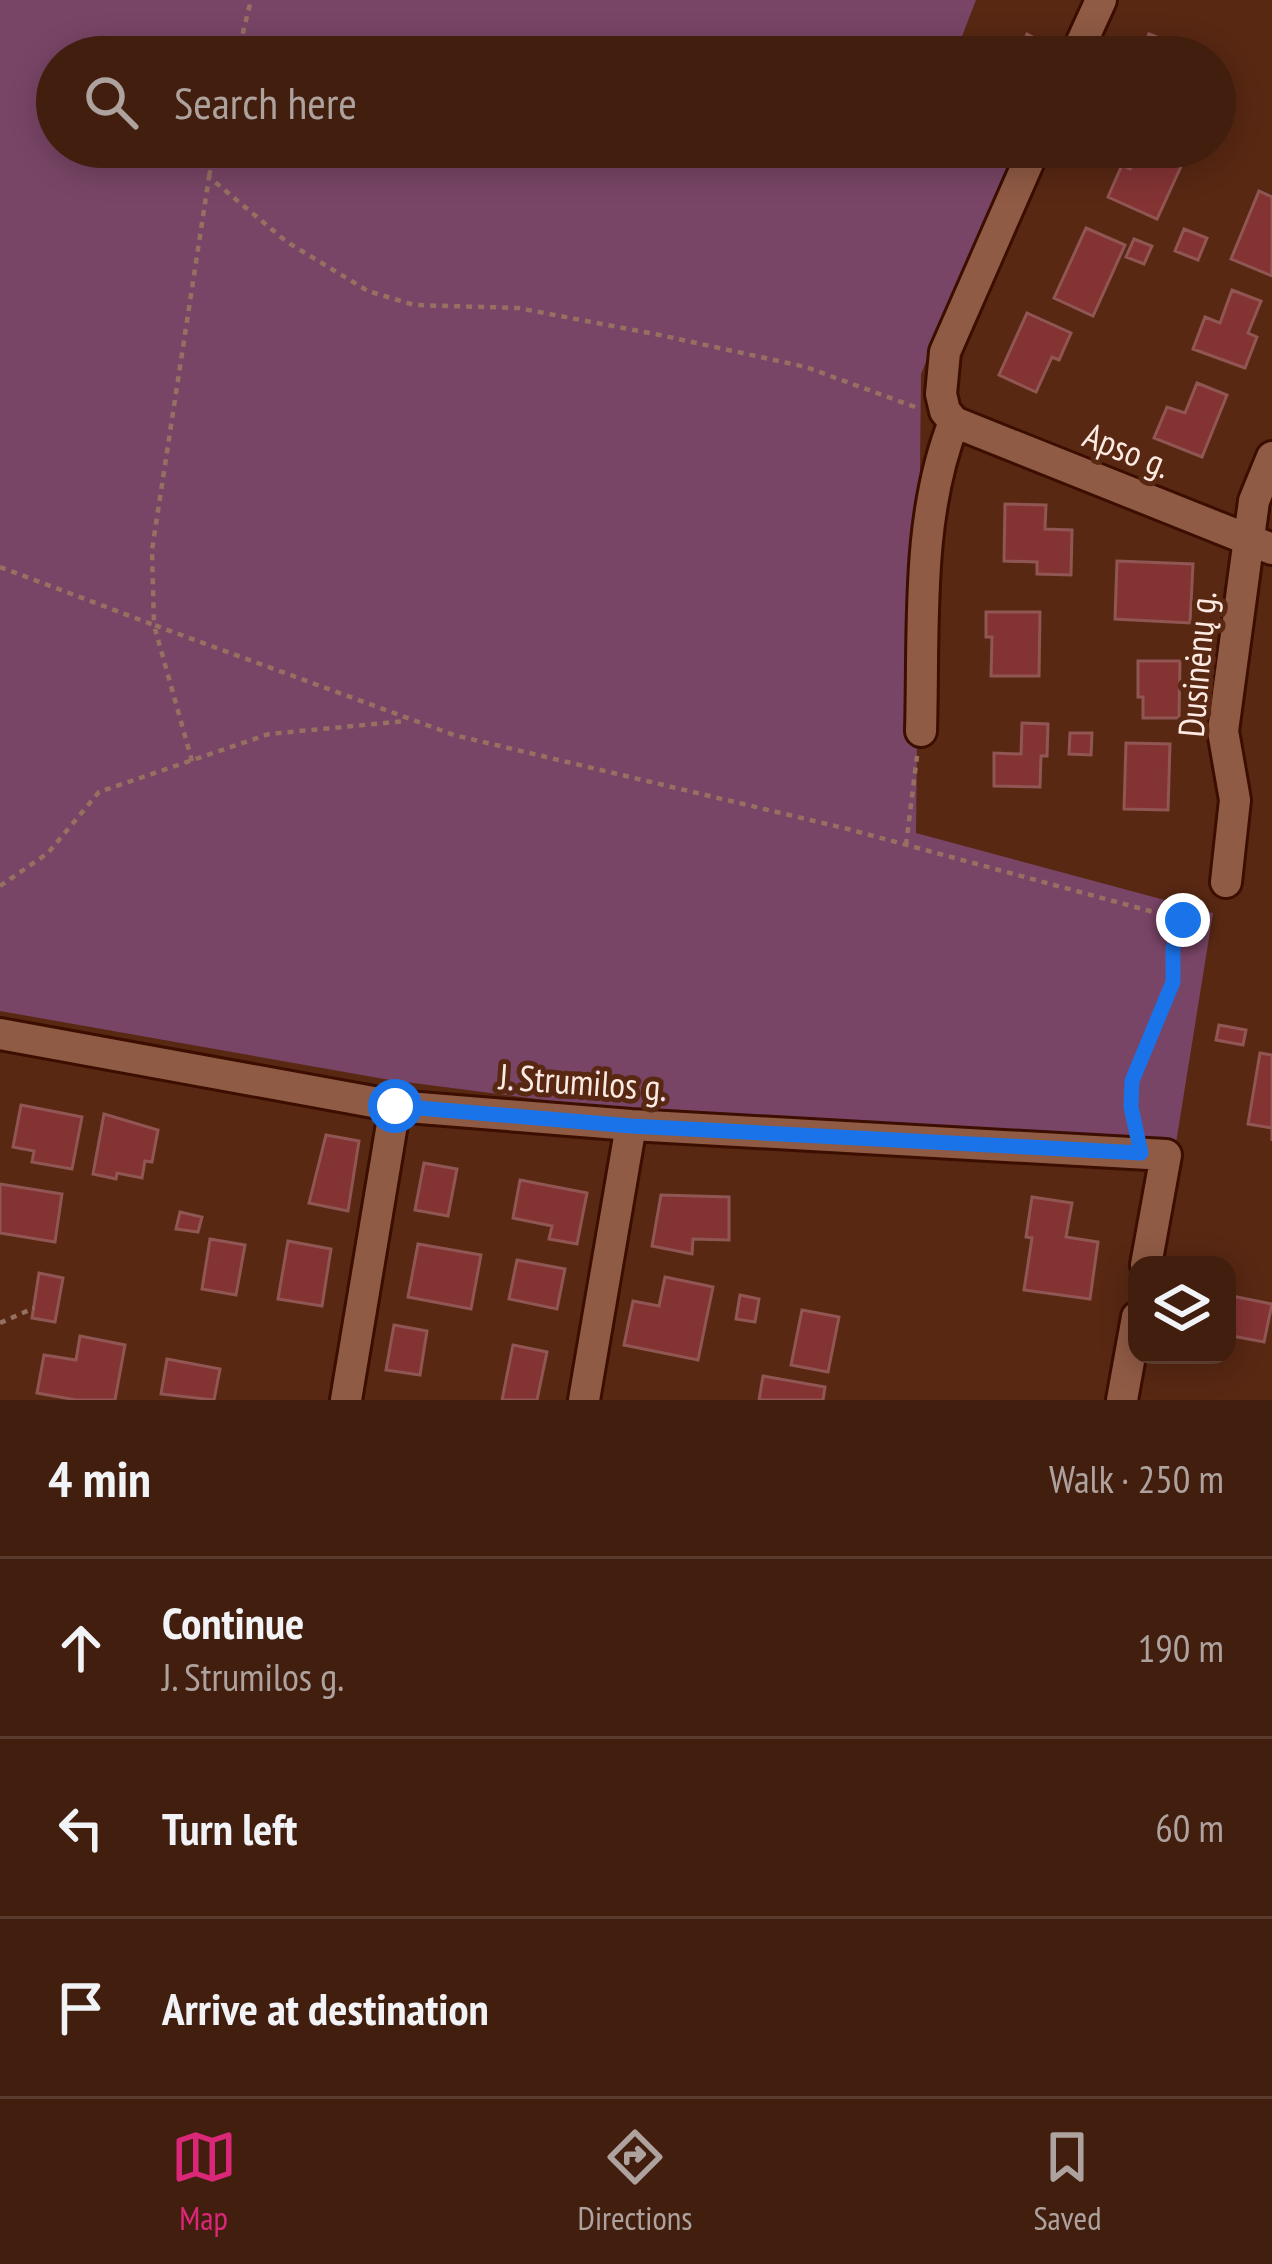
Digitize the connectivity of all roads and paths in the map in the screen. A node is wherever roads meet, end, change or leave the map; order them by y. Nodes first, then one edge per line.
1 (251, 0) edge
2 (1100, 0) edge
3 (242, 36) edge
4 (1084, 36) edge
5 (211, 168) edge
6 (1026, 168) edge
7 (209, 177) junction
8 (954, 422) junction
9 (1272, 457) edge
10 (1260, 545) edge
11 (0, 567) edge
12 (154, 625) junction
13 (412, 721) junction
14 (921, 730) joint
15 (192, 761) junction
16 (906, 845) junction
17 (1226, 882) joint
18 (0, 886) edge
19 (1183, 920) junction
20 (0, 1034) edge
21 (395, 1106) junction
22 (631, 1126) junction
23 (1153, 1154) junction
24 (1147, 1256) edge
25 (34, 1308) dead end
26 (0, 1323) edge
27 (1129, 1364) edge
28 (346, 1400) edge
29 (584, 1400) edge
30 (1122, 1400) edge

1 - 3 path
2 - 4 street
5 - 7 path
6 - 8 street
7 - 8 path
7 - 12 path
8 - 10 street, Apso g.
8 - 14 street
9 - 10 street, Dusinėnų g.
10 - 17 street, Dusinėnų g.
11 - 12 path
12 - 13 path
12 - 15 path
13 - 15 path
13 - 16 path
14 - 16 path
15 - 18 path
16 - 19 path
17 - 19 path
19 - 23 path
20 - 21 street, J. Strumilos g.
21 - 22 street, J. Strumilos g.
21 - 28 street
22 - 23 street, J. Strumilos g.
22 - 29 street
23 - 24 street
25 - 26 path
27 - 30 street

